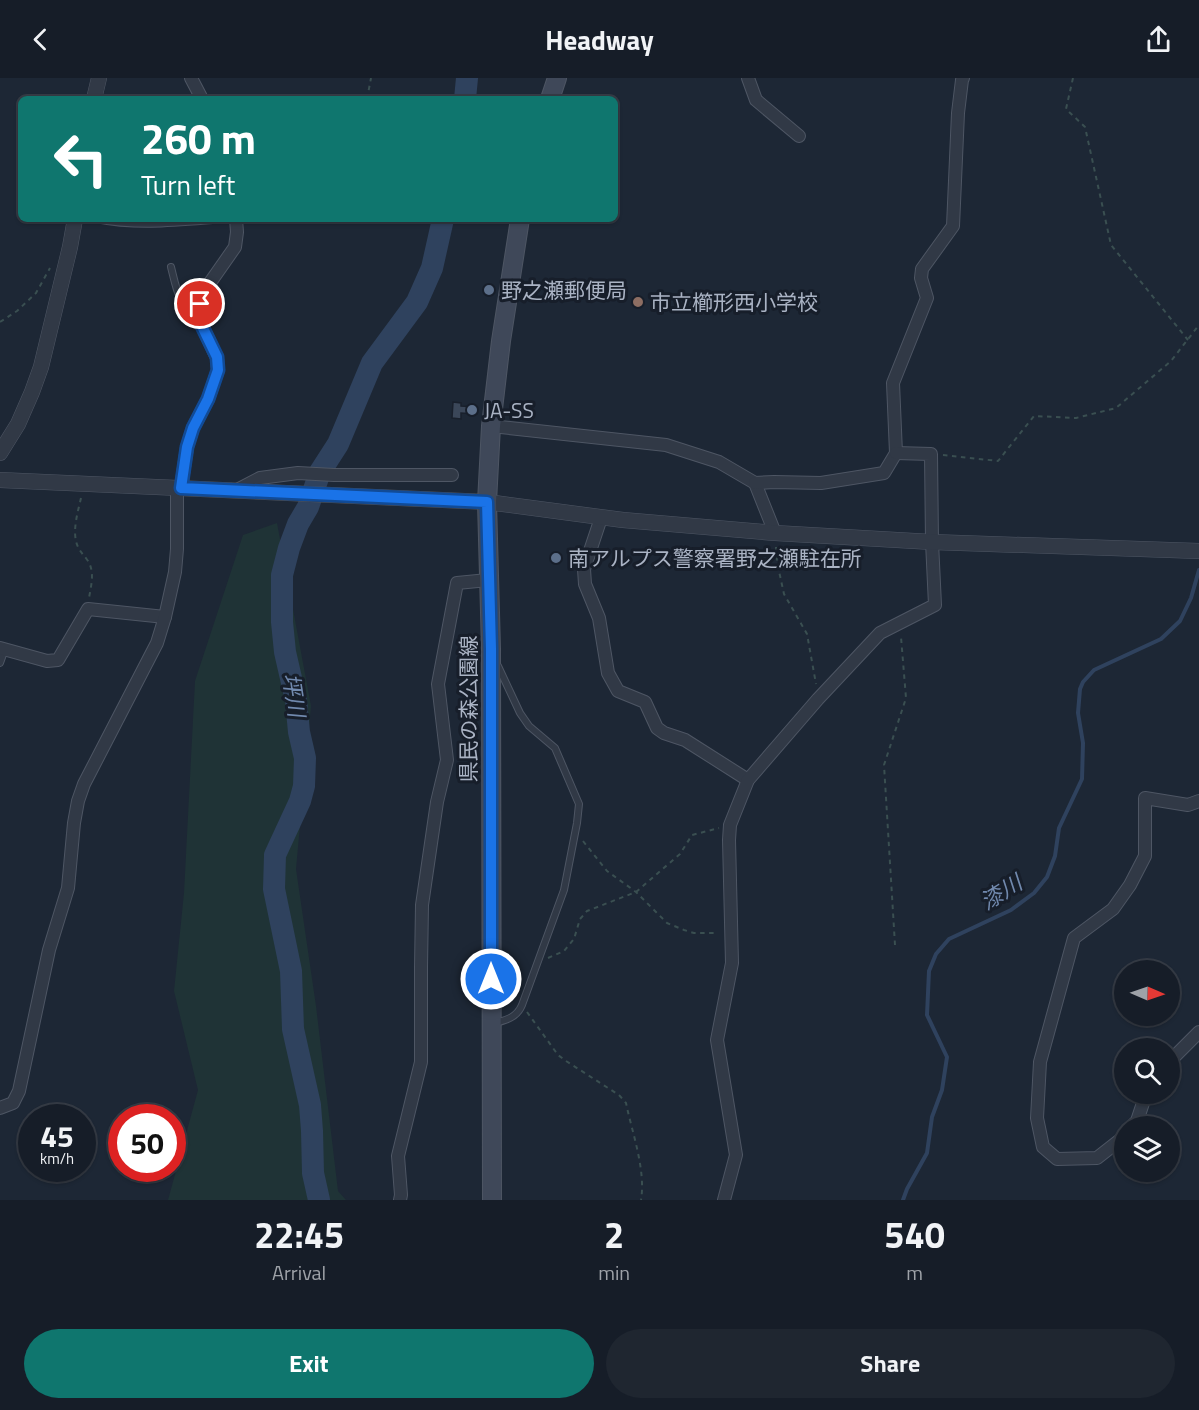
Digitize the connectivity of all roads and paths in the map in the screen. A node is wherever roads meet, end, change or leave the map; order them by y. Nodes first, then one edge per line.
1 (99, 78) edge
2 (191, 78) edge
3 (371, 78) edge
4 (557, 78) edge
5 (748, 78) edge
6 (1073, 78) edge
7 (960, 79) edge
8 (95, 96) edge
9 (200, 96) edge
10 (368, 96) edge
11 (551, 96) edge
12 (799, 136) dead end
13 (74, 222) edge
14 (108, 222) edge
15 (190, 222) edge
16 (236, 222) edge
17 (520, 222) edge
18 (53, 263) dead end
19 (171, 267) dead end
20 (199, 320) junction
21 (0, 322) edge
22 (1199, 325) edge
23 (1188, 340) junction
24 (491, 426) junction
25 (0, 453) edge
26 (896, 453) junction
27 (931, 454) junction
28 (452, 475) dead end
29 (0, 480) edge
30 (755, 483) junction
31 (83, 484) junction
32 (179, 488) junction
33 (236, 491) junction
34 (487, 502) junction
35 (601, 518) junction
36 (775, 533) junction
37 (932, 542) junction
38 (1199, 551) edge
39 (488, 580) junction
40 (88, 609) junction
41 (165, 617) junction
42 (897, 624) junction
43 (3, 649) edge
44 (491, 649) junction
45 (0, 663) edge
46 (818, 699) junction
47 (748, 780) junction
48 (1199, 801) edge
49 (730, 825) junction
50 (575, 832) junction
51 (636, 892) junction
52 (731, 933) junction
53 (895, 945) dead end
54 (538, 962) junction
55 (522, 1005) junction
56 (492, 1024) junction
57 (1199, 1032) edge
58 (1180, 1051) edge
59 (0, 1108) edge
60 (1114, 1145) edge
61 (400, 1200) edge
62 (492, 1200) edge
63 (641, 1200) edge
64 (724, 1200) edge

1 - 8 street
2 - 9 street
3 - 10 path
4 - 11 main road
5 - 12 street
6 - 23 path
7 - 26 street
13 - 25 street
14 - 15 lane
16 - 20 street
17 - 24 main road, 県民の森公園線
18 - 21 path
19 - 20 lane
20 - 32 street
22 - 23 path
23 - 27 path
24 - 30 street
24 - 34 main road, 県民の森公園線
26 - 27 street
26 - 30 street
27 - 37 street
28 - 33 street
29 - 31 street
30 - 36 street
31 - 32 street
31 - 40 path
32 - 33 street
32 - 41 street
33 - 34 street
34 - 35 street
34 - 39 main road, 県民の森公園線
35 - 36 street
35 - 47 street
36 - 37 street
36 - 46 path
37 - 38 street
37 - 42 street
39 - 44 main road, 県民の森公園線
39 - 61 street
40 - 41 street
40 - 43 street
41 - 59 street
42 - 46 street
42 - 53 path
43 - 45 lane
44 - 50 lane
44 - 56 main road, 県民の森公園線
46 - 47 street
47 - 49 street
48 - 60 street
49 - 51 path
49 - 52 street
50 - 51 path
50 - 54 lane
51 - 52 path
51 - 54 path
52 - 64 street
54 - 55 lane
55 - 56 lane
55 - 63 path
56 - 62 main road, 県民の森公園線
57 - 58 street

